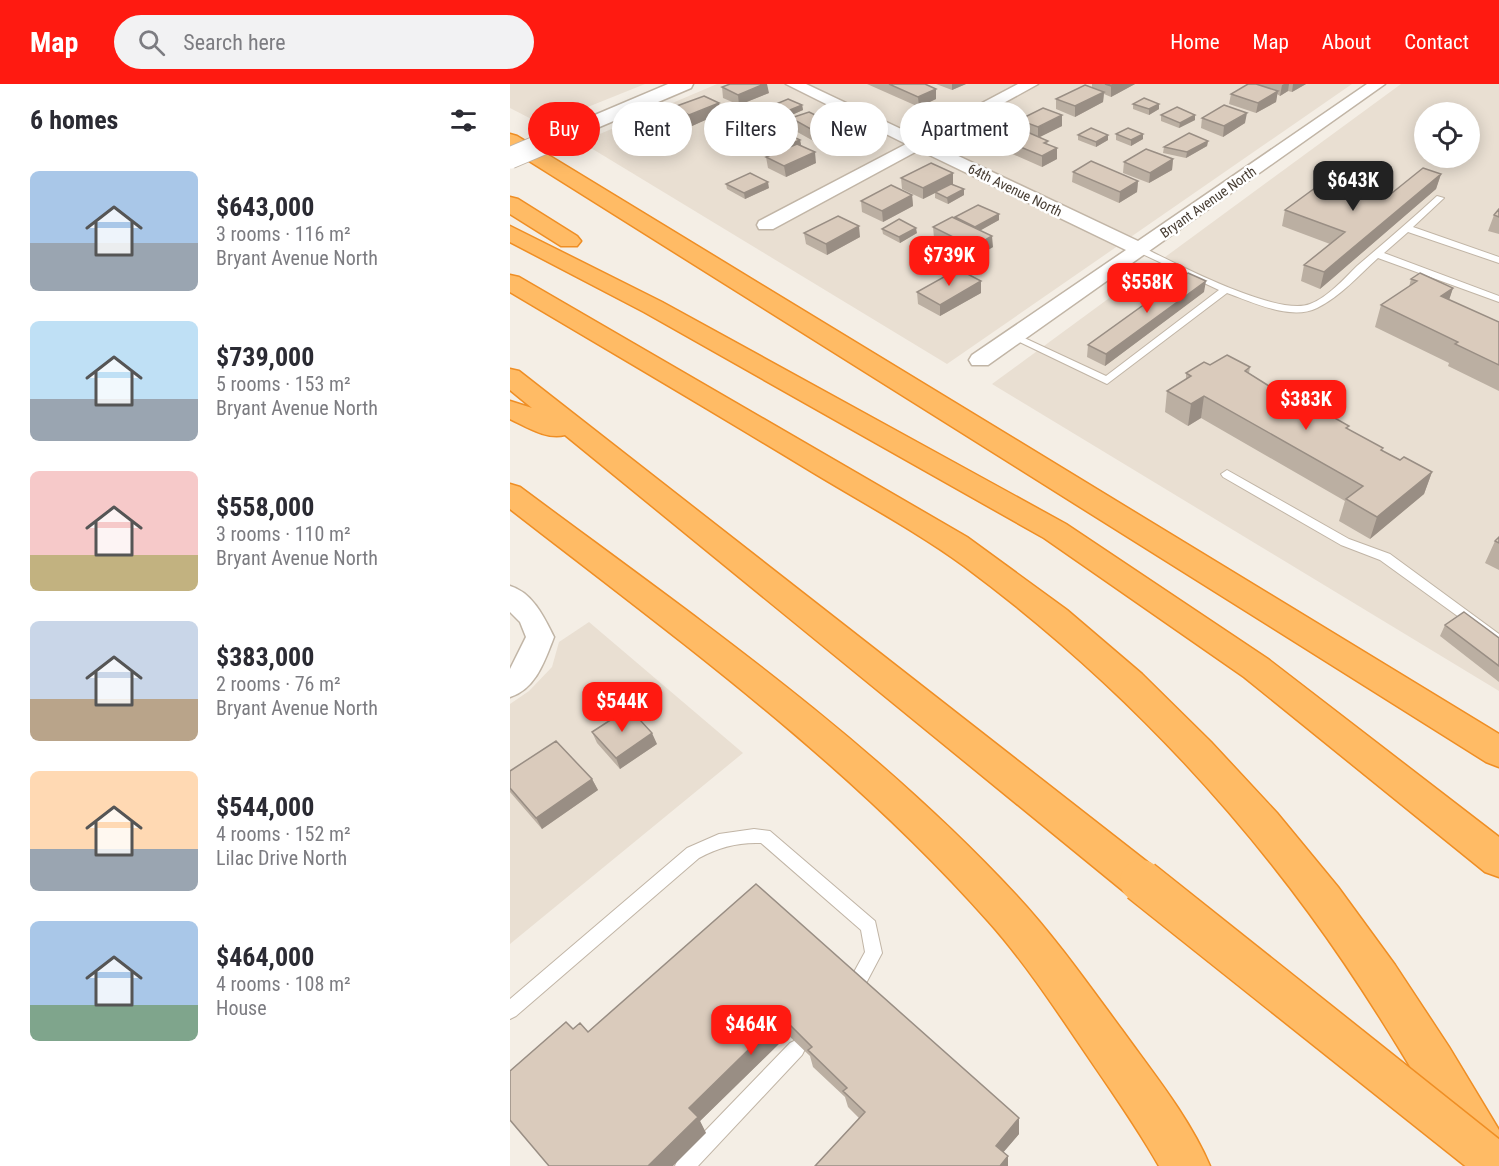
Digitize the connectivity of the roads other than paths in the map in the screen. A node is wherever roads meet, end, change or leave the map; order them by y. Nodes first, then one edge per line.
1 (684, 84) edge
2 (794, 84) edge
3 (1030, 84) edge
4 (1377, 84) edge
5 (996, 102) edge
6 (900, 135) edge
7 (510, 140) edge
8 (900, 152) edge
9 (510, 153) edge
10 (944, 156) edge
11 (510, 158) edge
12 (1440, 198) edge
13 (510, 204) edge
14 (766, 225) dead end
15 (1407, 228) junction
16 (510, 233) edge
17 (1140, 249) junction
18 (1377, 255) junction
19 (1499, 260) edge
20 (724, 273) junction
21 (510, 282) edge
22 (1226, 289) junction
23 (1499, 299) edge
24 (653, 307) junction
25 (1014, 337) junction
26 (980, 360) dead end
27 (510, 377) edge
28 (510, 409) edge
29 (593, 445) junction
30 (1227, 474) dead end
31 (510, 494) edge
32 (510, 596) edge
33 (1499, 641) edge
34 (514, 683) edge
35 (1499, 752) edge
36 (1499, 860) edge
37 (856, 983) edge
38 (510, 1010) edge
39 (796, 1049) edge
40 (685, 1166) edge
41 (1186, 1166) edge
42 (1494, 1166) edge
43 (1499, 1166) edge

1 - 11 street, bridge
2 - 6 street, 64th Avenue North
3 - 5 street
4 - 17 street, Bryant Avenue North
7 - 20 highway
8 - 14 street
9 - 20 highway
10 - 17 street, 64th Avenue North
12 - 15 lane
13 - 24 highway
15 - 18 lane
15 - 19 lane
16 - 24 highway
17 - 22 lane
17 - 25 street, Bryant Avenue North
18 - 22 lane
18 - 23 lane
20 - 35 highway
21 - 42 highway
22 - 25 lane
24 - 36 highway
25 - 26 street, Bryant Avenue North
27 - 29 highway
28 - 29 highway
29 - 43 highway, bridge
30 - 33 lane
31 - 41 highway
32 - 34 street
37 - 38 lane
39 - 40 lane

